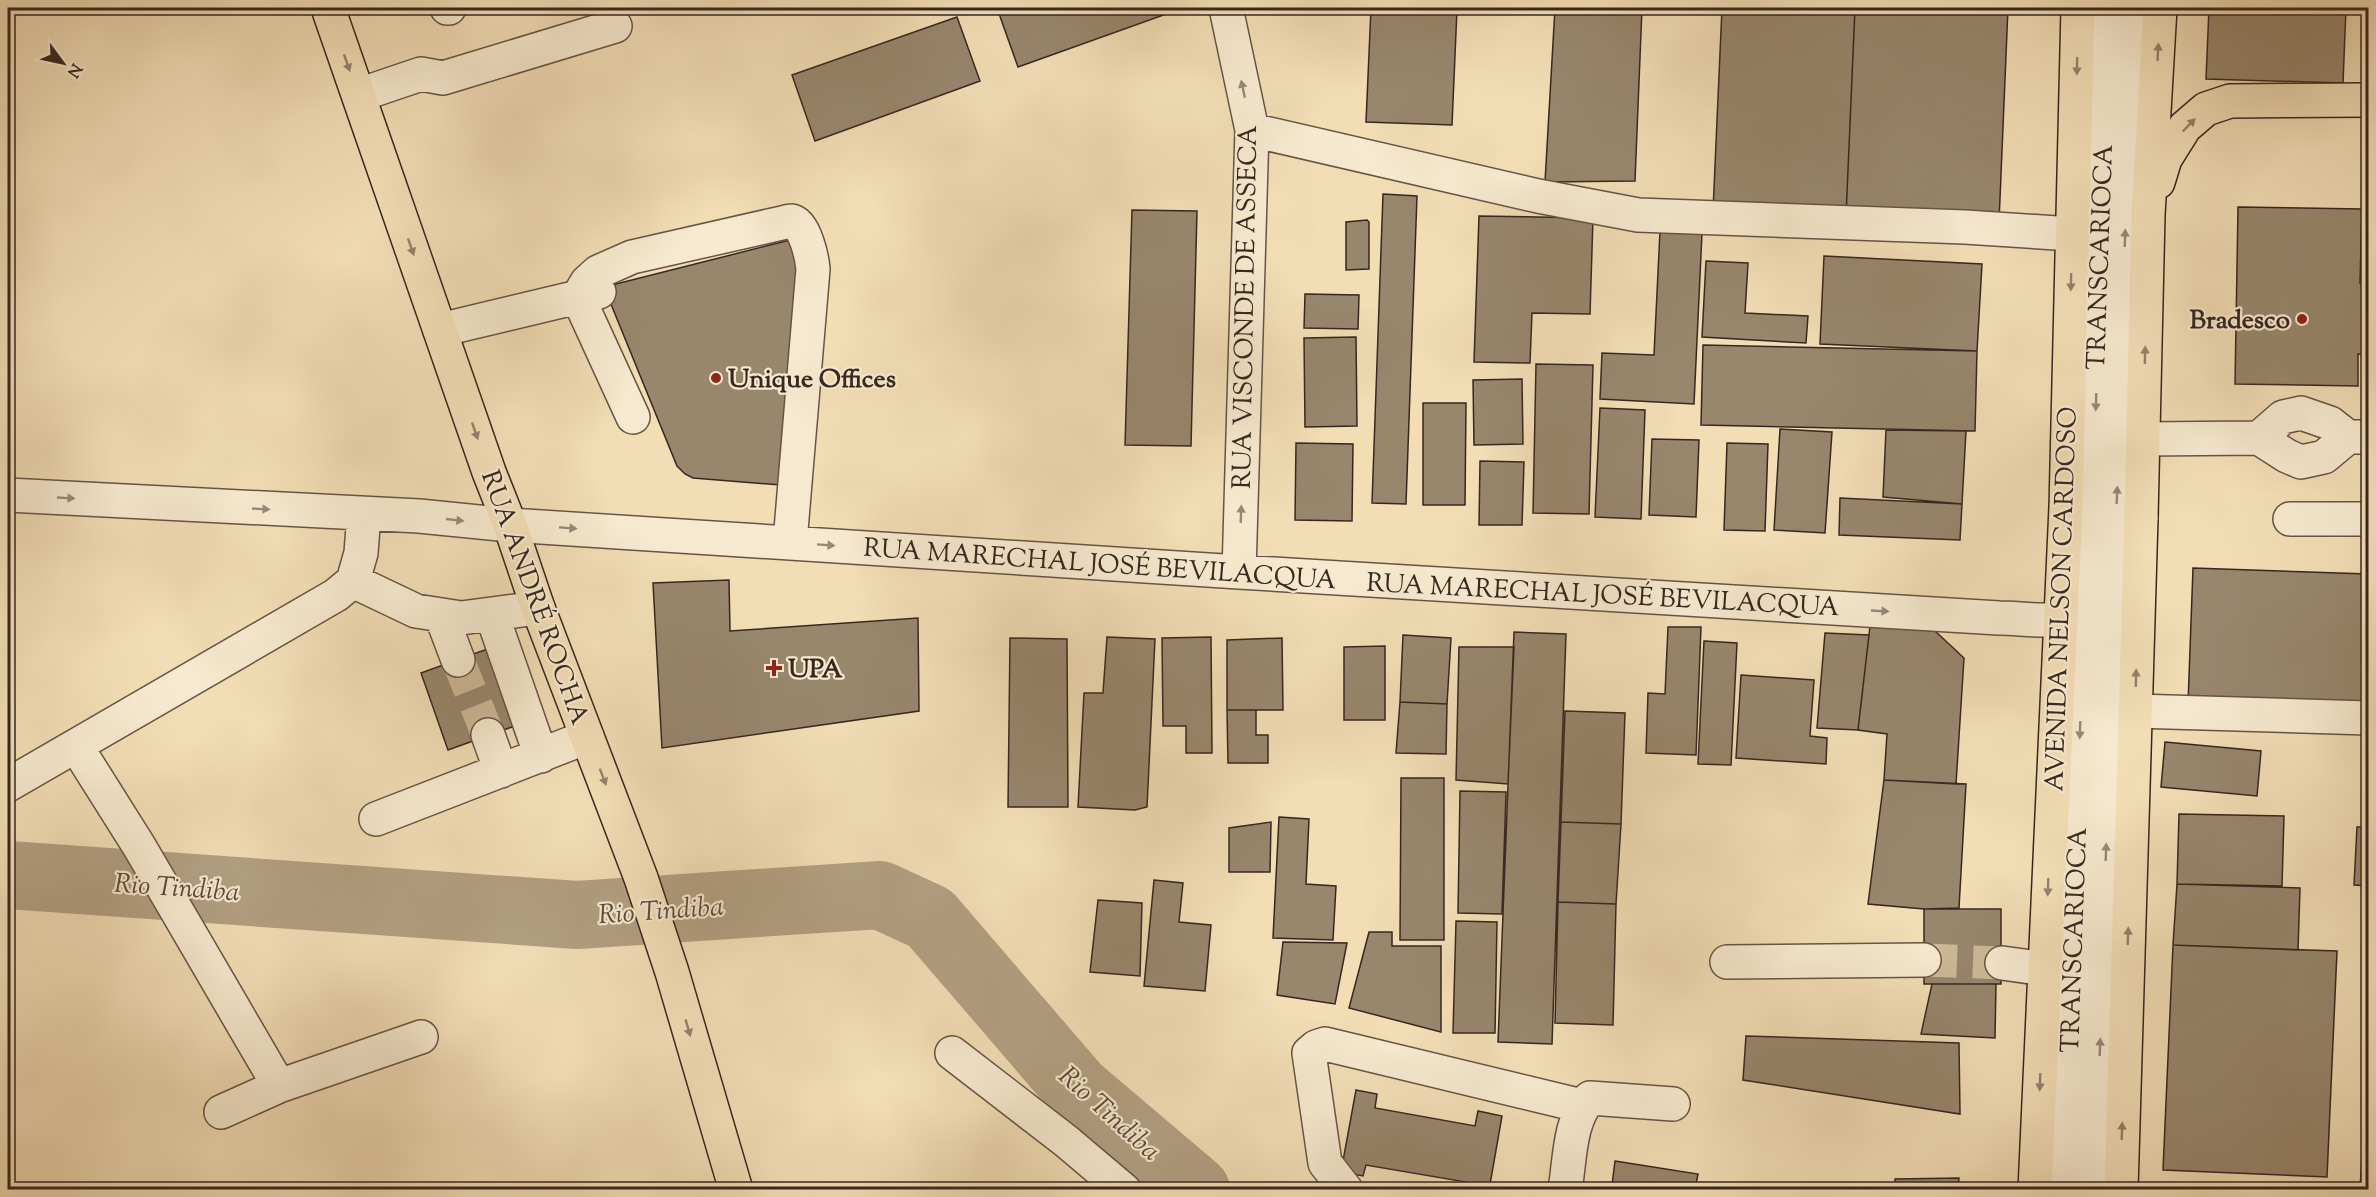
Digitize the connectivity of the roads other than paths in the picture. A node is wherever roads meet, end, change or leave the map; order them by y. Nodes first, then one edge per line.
1 (328, 8) edge
2 (1226, 8) edge
3 (2078, 8) edge
4 (2106, 8) edge
5 (2133, 8) edge
6 (2160, 8) edge
7 (615, 26) dead end
8 (358, 95) junction
9 (2368, 100) edge
10 (1251, 130) junction
11 (2000, 212) dead end
12 (2148, 215) junction
13 (2073, 227) junction
14 (591, 294) junction
15 (440, 330) junction
16 (633, 417) dead end
17 (2358, 437) edge
18 (2143, 438) junction
19 (2259, 438) junction
20 (8, 495) edge
21 (364, 514) junction
22 (2141, 518) junction
23 (2290, 519) dead end
24 (2368, 519) edge
25 (510, 525) junction
26 (790, 542) junction
27 (1239, 572) junction
28 (2114, 575) junction
29 (353, 581) junction
30 (538, 608) junction
31 (2072, 612) junction
32 (441, 615) junction
33 (492, 615) junction
34 (458, 660) tunnel mouth
35 (2135, 711) junction
36 (2368, 718) edge
37 (488, 735) tunnel mouth
38 (587, 737) junction
39 (76, 746) junction
40 (541, 756) junction
41 (501, 771) junction
42 (8, 785) edge
43 (376, 819) dead end
44 (1924, 960) tunnel mouth
45 (1727, 962) dead end
46 (2002, 963) tunnel mouth
47 (2045, 969) junction
48 (421, 1036) dead end
49 (952, 1053) dead end
50 (279, 1086) junction
51 (1673, 1104) dead end
52 (1582, 1106) junction
53 (221, 1112) dead end
54 (736, 1190) edge
55 (1124, 1190) edge
56 (1346, 1190) edge
57 (1565, 1190) edge
58 (2035, 1190) edge
59 (2066, 1190) edge
60 (2096, 1190) edge
61 (2121, 1190) edge

1 -> 8 main road, RUA ANDRÉ ROCHA
10 -> 2 street, RUA VISCONDE DE ASSECA
3 -> 13 main road, AVENIDA NELSON CARDOSO
4 -> 31 street, TRANSCARIOCA
28 -> 5 street, TRANSCARIOCA
12 -> 6 main road
7 - 8 street
8 -> 15 main road, RUA ANDRÉ ROCHA
12 -> 9 main road
10 - 13 street
27 -> 10 street, RUA VISCONDE DE ASSECA
11 - 13 street
18 -> 12 main road
13 -> 31 main road, AVENIDA NELSON CARDOSO
14 - 15 street
14 - 16 street
14 - 26 street
15 -> 25 main road, RUA ANDRÉ ROCHA
17 - 19 street
17 - 19 street
18 - 19 street
18 - 22 main road
20 -> 21 street, RUA MARECHAL JOSÉ BEVILACQUA
21 -> 25 street, RUA MARECHAL JOSÉ BEVILACQUA
21 - 29 street
22 - 28 street
35 -> 22 main road
23 - 24 street
25 -> 26 street, RUA MARECHAL JOSÉ BEVILACQUA
25 - 30 main road, RUA ANDRÉ ROCHA
26 -> 27 street, RUA MARECHAL JOSÉ BEVILACQUA
27 -> 31 street, RUA MARECHAL JOSÉ BEVILACQUA
28 - 31 street
60 -> 28 street, TRANSCARIOCA
29 - 32 street
29 - 39 street
30 - 33 street
30 - 38 main road, RUA ANDRÉ ROCHA
31 -> 47 main road, AVENIDA NELSON CARDOSO
31 -> 59 street, TRANSCARIOCA
32 - 33 street
32 - 34 street
33 - 40 street
35 - 36 street
61 -> 35 main road
37 - 41 street
38 - 40 street
38 -> 54 main road, RUA ANDRÉ ROCHA
39 - 42 street
39 - 50 street
40 - 41 street
41 - 43 street
44 - 45 street
46 - 47 street
47 -> 58 main road, AVENIDA NELSON CARDOSO
48 - 50 street
49 - 55 street
50 - 53 street
51 - 52 street
52 - 56 street
52 - 57 street

